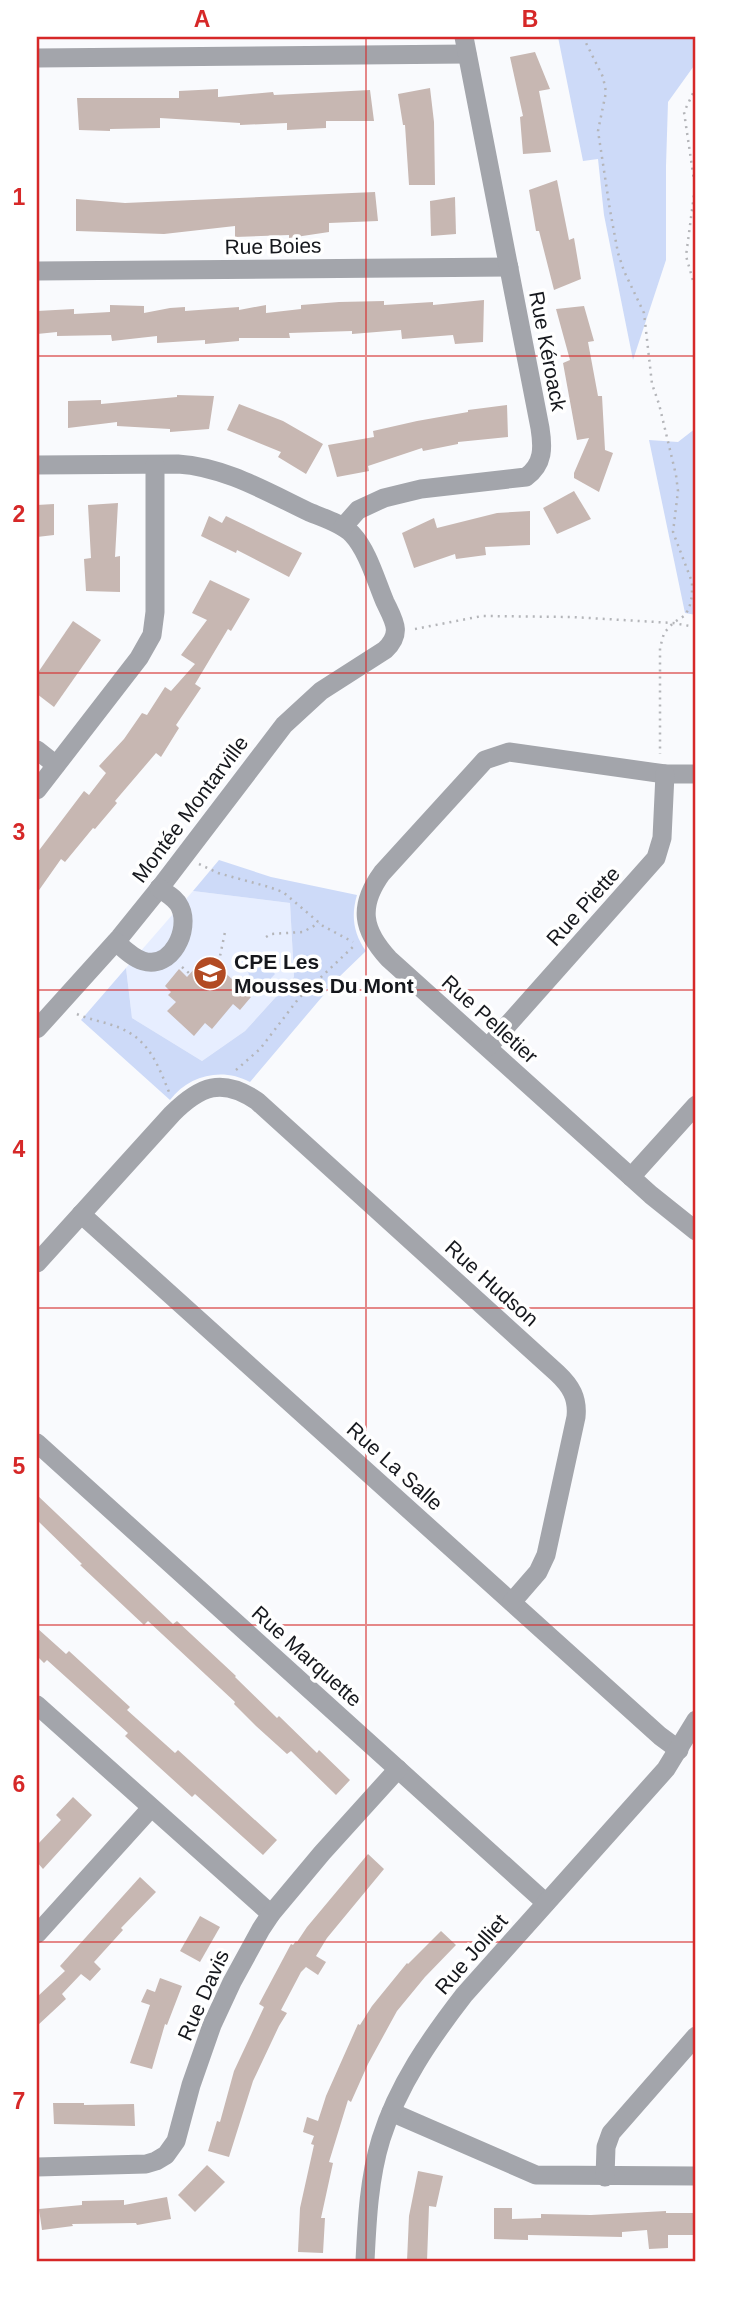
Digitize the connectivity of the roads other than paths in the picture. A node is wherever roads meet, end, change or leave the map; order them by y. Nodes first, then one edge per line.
1 (466, 46) edge
2 (37, 58) edge
3 (509, 267) junction
4 (37, 271) edge
5 (155, 465) junction
6 (37, 466) edge
7 (343, 527) junction
8 (37, 750) edge
9 (56, 765) junction
10 (665, 774) junction
11 (696, 774) edge
12 (37, 790) edge
13 (159, 888) junction
14 (116, 942) junction
15 (37, 1030) edge
16 (488, 1047) junction
17 (696, 1105) edge
18 (631, 1177) junction
19 (81, 1214) junction
20 (696, 1231) edge
21 (37, 1263) edge
22 (37, 1443) edge
23 (512, 1602) junction
24 (37, 1705) edge
25 (696, 1720) edge
26 (679, 1750) junction
27 (398, 1769) junction
28 (151, 1808) junction
29 (546, 1903) junction
30 (271, 1914) junction
31 (37, 1934) edge
32 (696, 2036) edge
33 (391, 2112) junction
34 (37, 2168) edge
35 (696, 2176) edge
36 (605, 2177) junction
37 (366, 2261) edge

1 - 2 street
1 - 3 street, Rue Kéroack
3 - 4 street, Rue Boies
3 - 7 street, Rue Kéroack
5 - 6 street
5 - 7 street
5 - 9 street
7 - 13 street, Montée Montarville
8 - 9 street
9 - 12 street
10 - 11 street
10 - 16 street, Rue Piette
10 - 16 street, Rue Pelletier
13 - 14 street, Montée Montarville
13 - 14 street
14 - 15 street, Montée Montarville
16 - 18 street, Rue Pelletier
17 - 18 street
18 - 20 street, Rue Pelletier
19 - 21 street
19 - 23 street, Rue La Salle
19 - 23 street, Rue Hudson
22 - 27 street, Rue Marquette
23 - 26 street, Rue La Salle
24 - 28 street
25 - 26 street, Rue Jolliet
26 - 29 street, Rue Jolliet
27 - 29 street, Rue Marquette
27 - 30 street, Rue Davis
28 - 30 street
28 - 31 street
29 - 33 street, Rue Jolliet
30 - 34 street, Rue Davis
32 - 36 street
33 - 36 street
33 - 37 street, Rue Jolliet
35 - 36 street

